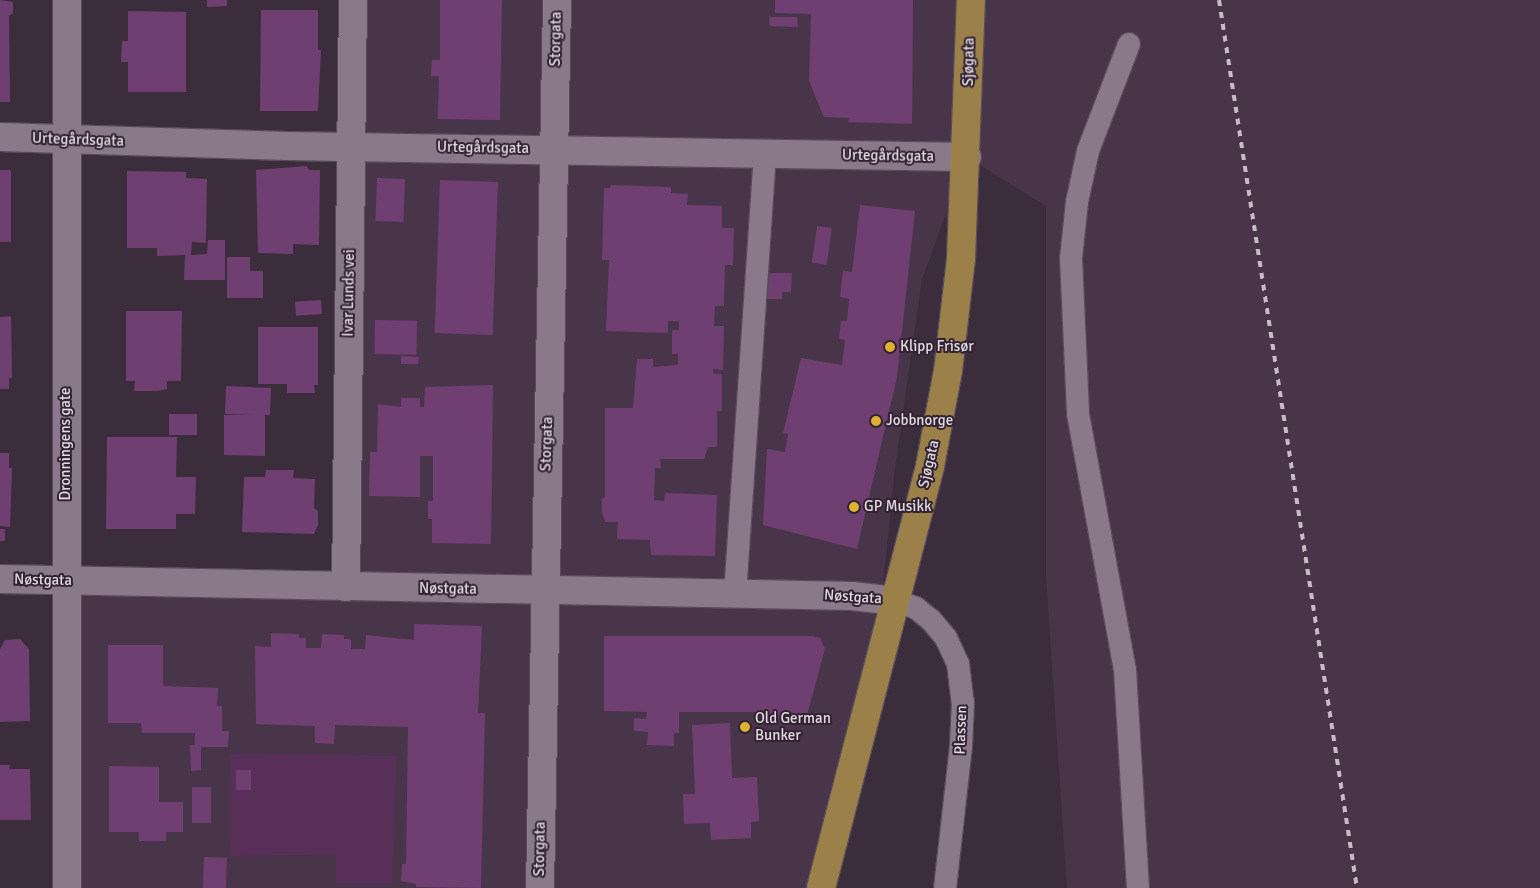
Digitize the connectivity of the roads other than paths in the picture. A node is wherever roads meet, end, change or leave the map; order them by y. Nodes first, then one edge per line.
1 (67, 0) edge
2 (353, 0) edge
3 (557, 0) edge
4 (971, 0) edge
5 (1129, 44) dead end
6 (0, 137) edge
7 (67, 140) junction
8 (350, 145) junction
9 (554, 149) junction
10 (765, 153) junction
11 (967, 157) junction
12 (0, 579) edge
13 (66, 580) junction
14 (346, 586) junction
15 (545, 591) junction
16 (736, 594) junction
17 (896, 601) junction
18 (67, 888) edge
19 (540, 888) edge
20 (821, 888) edge
21 (945, 888) edge
22 (1138, 888) edge

1 - 7 street, Dronningens gate
2 - 8 street, Ivar Lunds vei
3 - 9 street, Storgata
4 - 11 highway, Sjøgata
5 - 22 lane
6 - 7 street, Urtegårdsgata
7 - 8 street, Urtegårdsgata
7 - 13 street, Dronningens gate
8 - 9 street, Urtegårdsgata
8 - 14 street, Ivar Lunds vei
9 - 10 street, Urtegårdsgata
9 - 15 street, Storgata
10 - 11 street, Urtegårdsgata
10 - 16 lane
11 - 17 highway, Sjøgata
12 - 13 street, Nøstgata
13 - 14 street, Nøstgata
13 - 18 street, Dronningens gate
14 - 15 street, Nøstgata
15 - 16 street, Nøstgata
15 - 19 street, Storgata
16 - 17 street, Nøstgata
17 - 20 highway, Sjøgata
17 - 21 lane, Plassen

